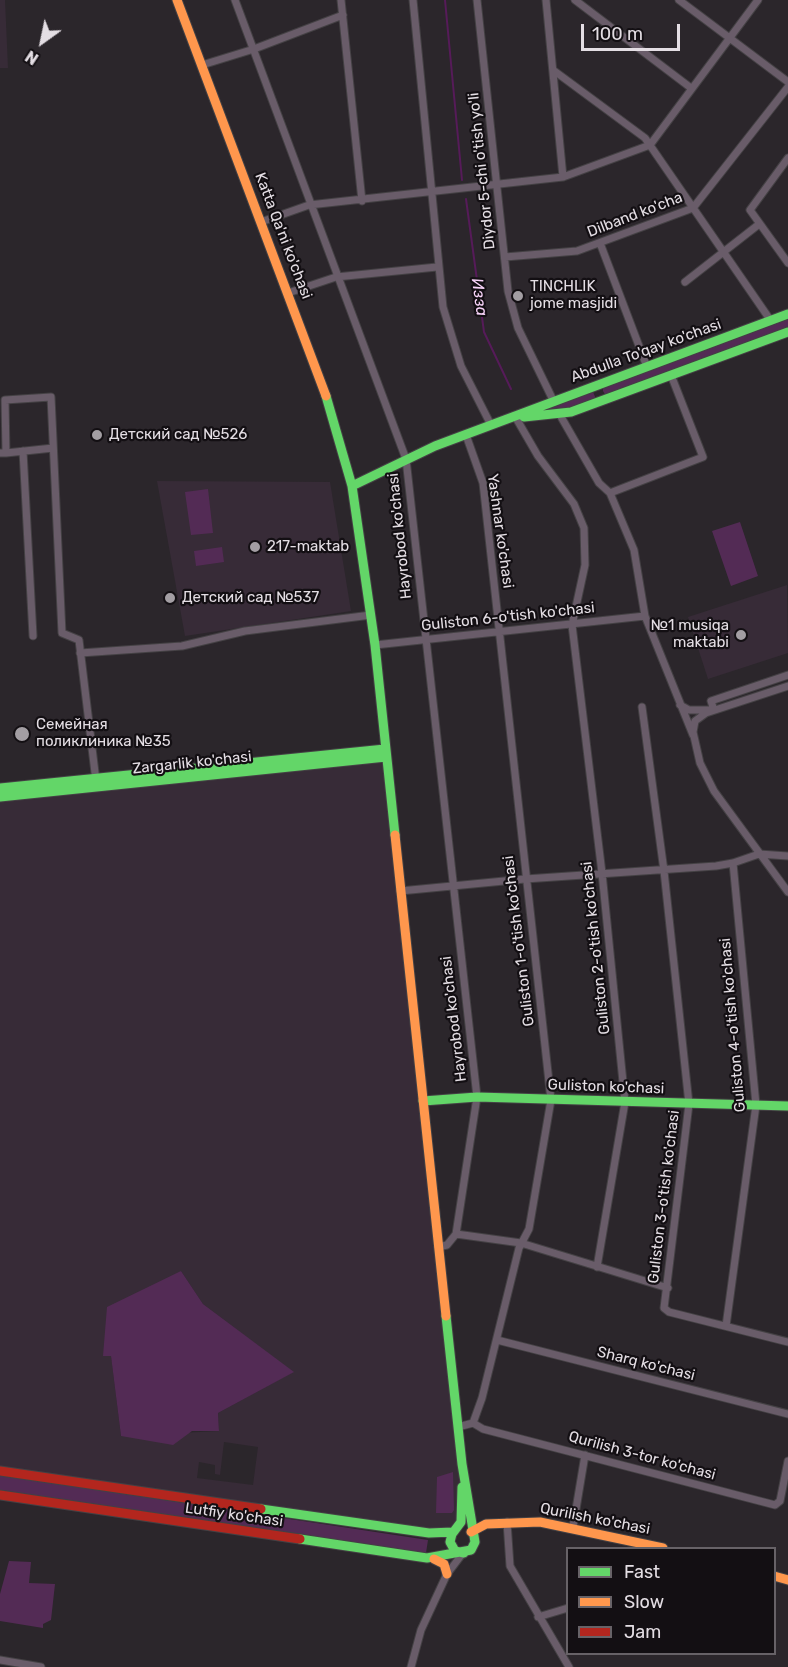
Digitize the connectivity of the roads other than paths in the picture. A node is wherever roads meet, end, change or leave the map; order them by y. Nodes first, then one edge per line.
1 (177, 0) edge
2 (235, 0) edge
3 (341, 0) edge
4 (413, 0) edge
5 (477, 0) edge
6 (546, 0) edge
7 (575, 0) edge
8 (679, 0) edge
9 (758, 0) edge
10 (343, 15) junction
11 (729, 39) junction
12 (254, 49) junction
13 (202, 64) junction
14 (553, 70) junction
15 (788, 84) edge
16 (691, 88) junction
17 (650, 145) junction
18 (788, 158) edge
19 (563, 177) junction
20 (496, 185) junction
21 (430, 192) junction
22 (362, 201) junction
23 (309, 205) junction
24 (693, 208) junction
25 (261, 222) junction
26 (758, 225) junction
27 (600, 243) junction
28 (723, 251) junction
29 (505, 257) junction
30 (788, 263) edge
31 (437, 267) junction
32 (336, 277) junction
33 (685, 282) dead end
34 (288, 293) junction
35 (788, 314) edge
36 (771, 321) junction
37 (788, 332) edge
38 (647, 367) junction
39 (671, 375) junction
40 (596, 385) junction
41 (602, 401) junction
42 (554, 402) junction
43 (560, 415) junction
44 (516, 417) junction
45 (491, 425) junction
46 (466, 435) junction
47 (53, 448) junction
48 (22, 451) junction
49 (3, 453) edge
50 (406, 459) junction
51 (352, 486) junction
52 (610, 493) junction
53 (371, 615) junction
54 (645, 616) junction
55 (572, 625) junction
56 (500, 633) junction
57 (33, 636) dead end
58 (424, 640) junction
59 (375, 645) junction
60 (80, 653) junction
61 (788, 675) edge
62 (788, 686) edge
63 (676, 700) junction
64 (642, 707) dead end
65 (714, 710) junction
66 (693, 735) junction
67 (386, 753) junction
68 (96, 783) junction
69 (0, 788) edge
70 (0, 797) edge
71 (759, 854) junction
72 (788, 856) edge
73 (733, 863) junction
74 (664, 871) junction
75 (602, 873) junction
76 (525, 879) junction
77 (451, 886) junction
78 (400, 891) junction
79 (788, 892) edge
80 (477, 1097) junction
81 (551, 1100) junction
82 (423, 1101) junction
83 (625, 1102) junction
84 (689, 1104) junction
85 (756, 1105) junction
86 (788, 1106) edge
87 (456, 1234) junction
88 (521, 1243) junction
89 (438, 1247) junction
90 (597, 1267) junction
91 (668, 1288) junction
92 (726, 1326) junction
93 (497, 1340) junction
94 (788, 1340) edge
95 (788, 1414) edge
96 (473, 1423) junction
97 (458, 1427) junction
98 (585, 1455) junction
99 (788, 1461) edge
100 (462, 1464) junction
101 (0, 1471) edge
102 (0, 1496) edge
103 (471, 1517) junction
104 (507, 1522) junction
105 (486, 1524) junction
106 (573, 1527) junction
107 (456, 1530) junction
108 (471, 1532) junction
109 (450, 1544) junction
110 (659, 1547) edge
111 (464, 1553) junction
112 (449, 1556) junction
113 (434, 1559) junction
114 (447, 1574) junction
115 (566, 1608) edge
116 (538, 1617) junction
117 (0, 1660) edge
118 (41, 1667) edge
119 (411, 1667) edge
120 (569, 1667) edge

1 - 13 main road, Katta Qa'ni ko'chasi
2 - 12 street, Hayrobod ko'chasi
3 - 10 street
4 - 21 street
5 - 20 street, Diydor 5-chi o'tish yo'li
6 - 14 street
7 - 16 street
8 - 11 street
9 - 11 street
10 - 12 street
10 - 22 street
11 - 15 street
11 - 16 street
12 - 13 street
12 - 23 street, Hayrobod ko'chasi
13 - 25 main road, Katta Qa'ni ko'chasi
14 - 17 street
14 - 19 street
15 - 24 street, Dilband ko'cha
16 - 17 street
17 - 19 street
17 - 24 street
18 - 26 street
19 - 20 street
20 - 21 street
20 - 29 street, Diydor 5-chi o'tish yo'li
21 - 22 street
21 - 31 street
22 - 23 street
23 - 25 street
23 - 32 street, Hayrobod ko'chasi
24 - 27 street, Dilband ko'cha
24 - 28 street
25 - 34 main road, Katta Qa'ni ko'chasi
26 - 28 street
26 - 30 street
27 - 29 street, Dilband ko'cha
27 - 38 street
28 - 33 street
28 - 36 street
29 - 42 street, Diydor 5-chi o'tish yo'li
31 - 32 street
31 - 45 street
32 - 34 street
32 - 50 street, Hayrobod ko'chasi
34 - 51 main road, Katta Qa'ni ko'chasi
35 - 36 main road, Abdulla To'qay ko'chasi
36 - 38 main road, Abdulla To'qay ko'chasi
37 - 39 main road, Abdulla To'qay ko'chasi
38 - 40 main road, Abdulla To'qay ko'chasi
39 - 41 main road, Abdulla To'qay ko'chasi
39 - 52 street
40 - 41 main road
40 - 42 main road, Abdulla To'qay ko'chasi
41 - 43 main road, Abdulla To'qay ko'chasi
42 - 44 main road, Abdulla To'qay ko'chasi
43 - 44 main road, Abdulla To'qay ko'chasi
43 - 52 street
44 - 45 main road, Abdulla To'qay ko'chasi
44 - 55 street, Guliston 2-o'tish ko'chasi
45 - 46 main road, Abdulla To'qay ko'chasi
46 - 50 main road, Abdulla To'qay ko'chasi
46 - 56 street, Yashnar ko'chasi
47 - 48 street
47 - 49 street
47 - 60 street
48 - 49 street
48 - 57 street
50 - 51 main road, Abdulla To'qay ko'chasi
50 - 58 street, Hayrobod ko'chasi
51 - 53 main road, Katta Qa'ni ko'chasi
52 - 54 street
53 - 59 main road, Katta Qa'ni ko'chasi
53 - 60 street
54 - 55 street, Guliston 6-o'tish ko'chasi
54 - 63 street
55 - 56 street, Guliston 6-o'tish ko'chasi
55 - 75 street, Guliston 2-o'tish ko'chasi
56 - 58 street, Guliston 6-o'tish ko'chasi
56 - 76 street, Guliston 1-o'tish ko'chasi
58 - 59 street, Guliston 6-o'tish ko'chasi
58 - 77 street, Hayrobod ko'chasi
59 - 67 main road, Katta Qa'ni ko'chasi
60 - 68 street
61 - 65 street
62 - 65 street
63 - 65 street
63 - 66 street
64 - 74 street, Guliston 3-o'tish ko'chasi
65 - 66 street
66 - 71 street
67 - 68 main road, Zargarlik ko'chasi
67 - 78 main road, Katta Qa'ni ko'chasi
68 - 69 main road, Zargarlik ko'chasi
68 - 70 main road, Zargarlik ko'chasi
71 - 72 street
71 - 73 street
71 - 79 street
73 - 74 street
73 - 85 street, Guliston 4-o'tish ko'chasi
74 - 75 street
74 - 84 street, Guliston 3-o'tish ko'chasi
75 - 76 street
75 - 83 street, Guliston 2-o'tish ko'chasi
76 - 77 street
76 - 81 street, Guliston 1-o'tish ko'chasi
77 - 78 street
77 - 80 street, Hayrobod ko'chasi
78 - 82 main road, Katta Qa'ni ko'chasi
80 - 81 main road, Guliston ko'chasi
80 - 82 main road, Guliston ko'chasi
80 - 87 street, Hayrobod ko'chasi
81 - 83 main road, Guliston ko'chasi
81 - 88 street, Guliston 1-o'tish ko'chasi
82 - 89 main road, Katta Qa'ni ko'chasi
83 - 84 main road, Guliston ko'chasi
83 - 90 street, Guliston 2-o'tish ko'chasi
84 - 85 main road, Guliston ko'chasi
84 - 91 street, Guliston 3-o'tish ko'chasi
85 - 86 main road, Guliston ko'chasi
85 - 92 street, Guliston 4-o'tish ko'chasi
87 - 88 street
87 - 89 street
88 - 90 street
88 - 93 street, Guliston 1-o'tish ko'chasi
89 - 97 main road, Katta Qa'ni ko'chasi
90 - 91 street
91 - 92 street, Guliston 3-o'tish ko'chasi
92 - 94 street
93 - 95 street, Sharq ko'chasi
93 - 96 street, Guliston 1-o'tish ko'chasi
96 - 97 street
96 - 98 street, Qurilish 3-tor ko'chasi
97 - 100 main road, Katta Qa'ni ko'chasi
98 - 99 street, Qurilish 3-tor ko'chasi
98 - 106 street
100 - 103 main road
100 - 107 main road
101 - 107 main road, Lutfiy ko'chasi
102 - 113 main road, Lutfiy ko'chasi
103 - 105 main road
103 - 108 main road
104 - 105 main road, Qurilish ko'chasi
104 - 106 main road, Qurilish ko'chasi
104 - 116 street
105 - 108 main road, Qurilish ko'chasi
106 - 110 main road, Qurilish ko'chasi
107 - 108 main road
107 - 109 main road
108 - 111 main road
109 - 111 main road
109 - 112 street
111 - 112 main road, Lutfiy ko'chasi
111 - 114 street
112 - 113 main road, Lutfiy ko'chasi
112 - 114 street
113 - 114 main road
114 - 119 street
115 - 116 street
116 - 120 street
117 - 118 street

